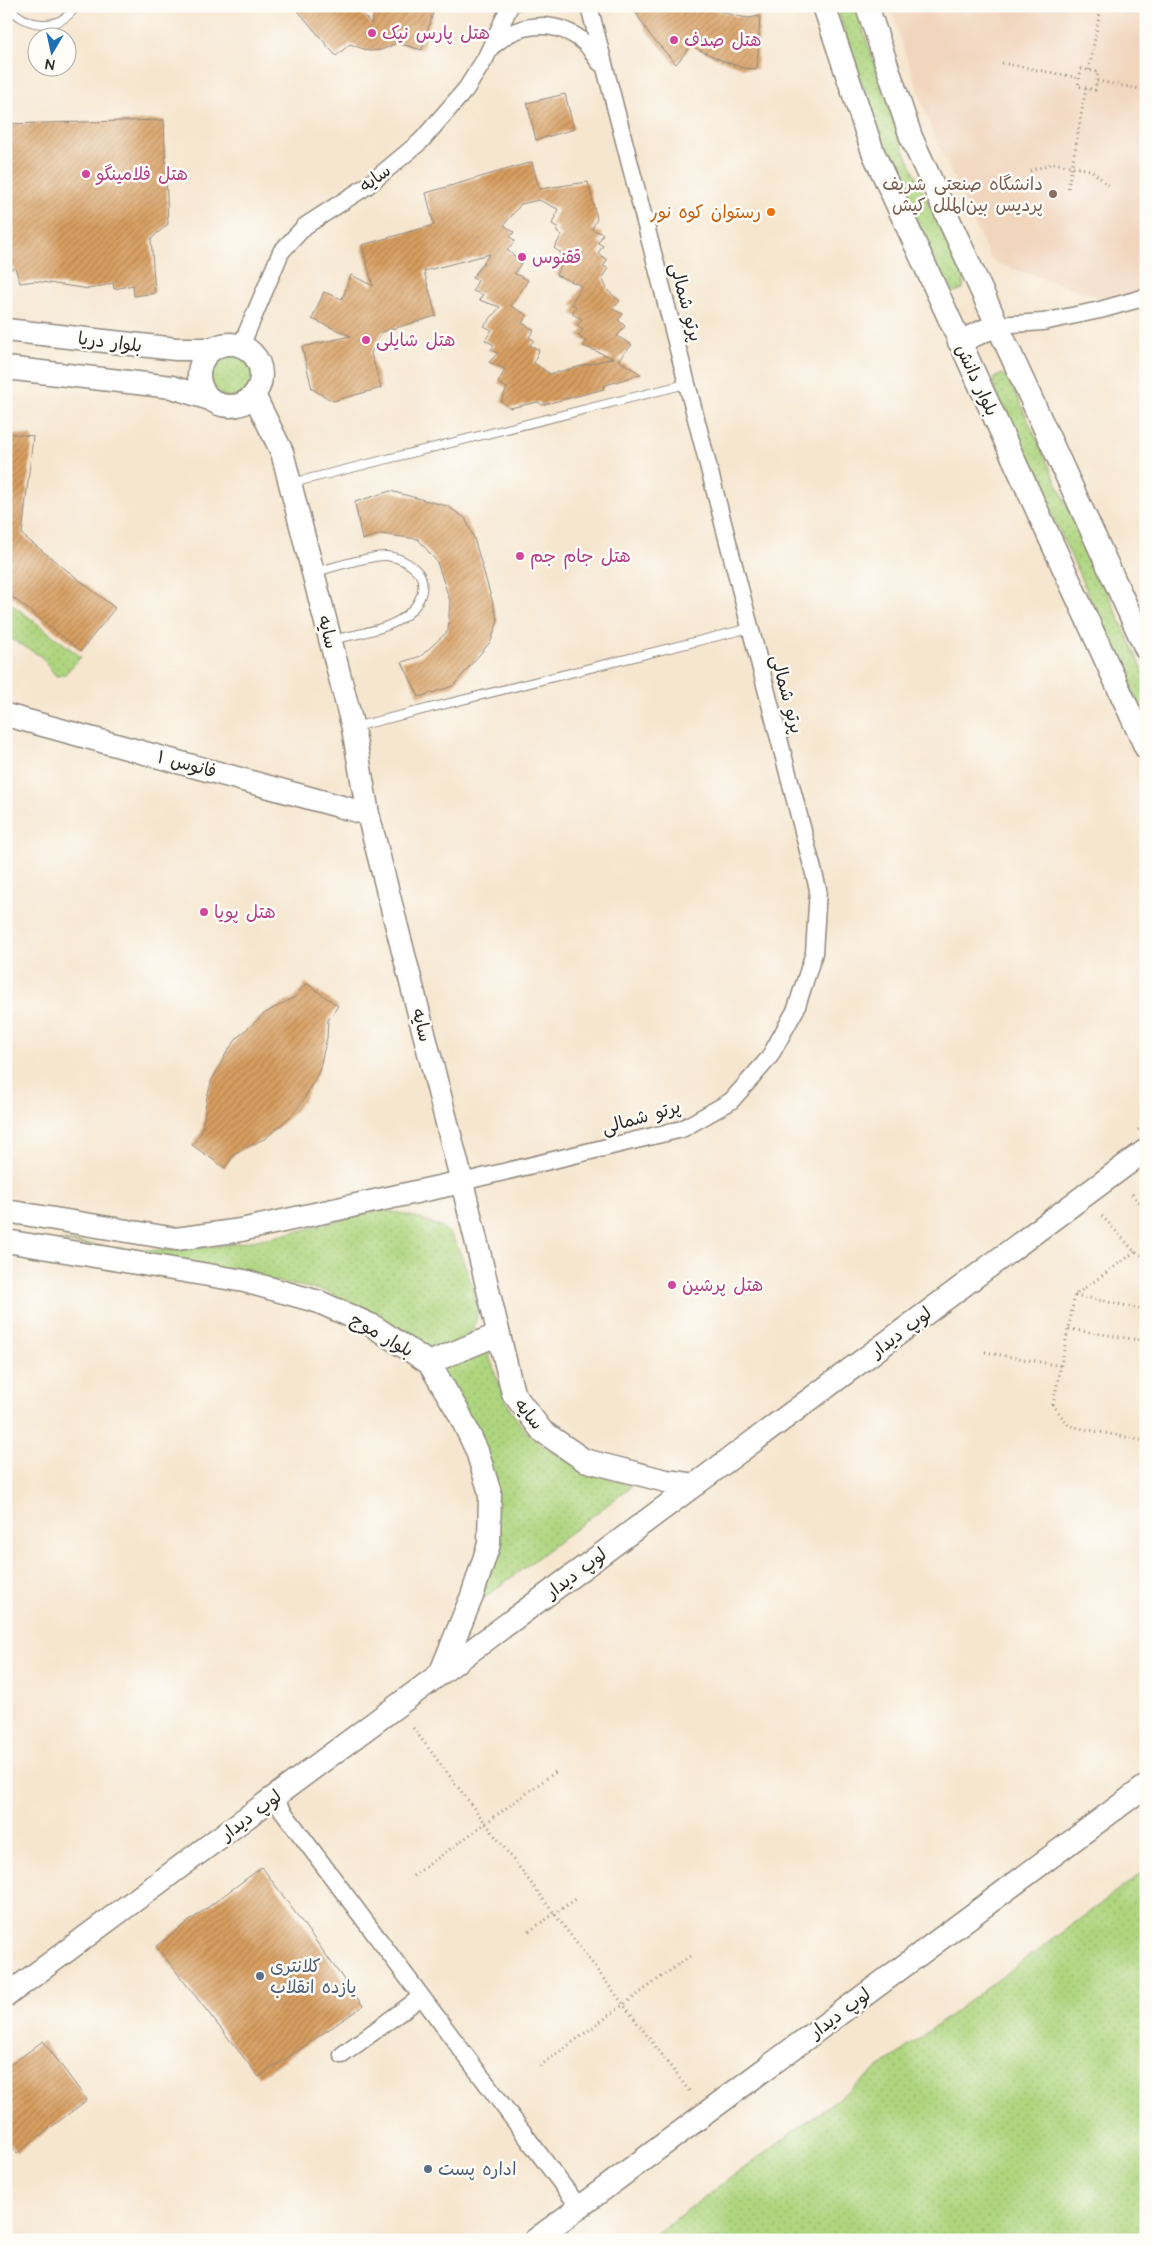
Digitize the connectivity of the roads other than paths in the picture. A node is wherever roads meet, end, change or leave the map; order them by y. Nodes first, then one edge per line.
1 (8, 6) edge
2 (76, 6) edge
3 (510, 6) edge
4 (589, 6) edge
5 (805, 6) edge
6 (811, 6) edge
7 (824, 6) edge
8 (867, 6) edge
9 (491, 48) junction
10 (605, 70) junction
11 (1146, 297) edge
12 (997, 325) junction
13 (6, 330) edge
14 (960, 342) junction
15 (242, 346) junction
16 (213, 349) junction
17 (6, 368) edge
18 (686, 384) junction
19 (254, 395) junction
20 (210, 399) junction
21 (290, 483) junction
22 (313, 572) junction
23 (750, 628) junction
24 (330, 641) junction
25 (1146, 649) edge
26 (6, 714) edge
27 (352, 728) junction
28 (1146, 748) edge
29 (368, 814) junction
30 (1146, 1150) edge
31 (462, 1182) junction
32 (6, 1211) edge
33 (6, 1241) edge
34 (499, 1334) junction
35 (429, 1363) junction
36 (694, 1485) junction
37 (440, 1674) junction
38 (1146, 1786) edge
39 (273, 1798) junction
40 (6, 1996) edge
41 (421, 1997) junction
42 (342, 2055) dead end
43 (579, 2207) junction
44 (535, 2240) edge

1 - 2 lane
3 - 9 street, سایه
4 - 10 street, پرتو شمالی
5 - 6 lane
7 - 14 street, بلوار دانش
8 - 12 street
9 - 10 street
9 - 15 street, سایه
10 - 18 street, پرتو شمالی
11 - 12 street
12 - 14 street
12 - 25 street
13 - 16 street, بلوار دریا
14 - 28 street, بلوار دانش
15 - 16 street
15 - 19 street
16 - 20 street
17 - 20 street
18 - 21 lane
18 - 23 street, پرتو شمالی
19 - 20 street
19 - 21 street, سایه
21 - 22 street, سایه
22 - 24 street, سایه
22 - 24 lane
23 - 27 lane
23 - 31 street, پرتو شمالی
24 - 27 street, سایه
26 - 29 street, فانوس ۱
27 - 29 street, سایه
29 - 31 street, سایه
30 - 36 street, لوپ دیدار
31 - 32 street
31 - 34 street, سایه
33 - 35 street, بلوار موج
34 - 35 street
34 - 36 street, سایه
35 - 37 street, بلوار موج
36 - 37 street, لوپ دیدار
37 - 39 street, لوپ دیدار
38 - 43 street, لوپ دیدار
39 - 40 street, لوپ دیدار
39 - 41 street
41 - 42 street
41 - 43 street
43 - 44 street, لوپ دیدار

